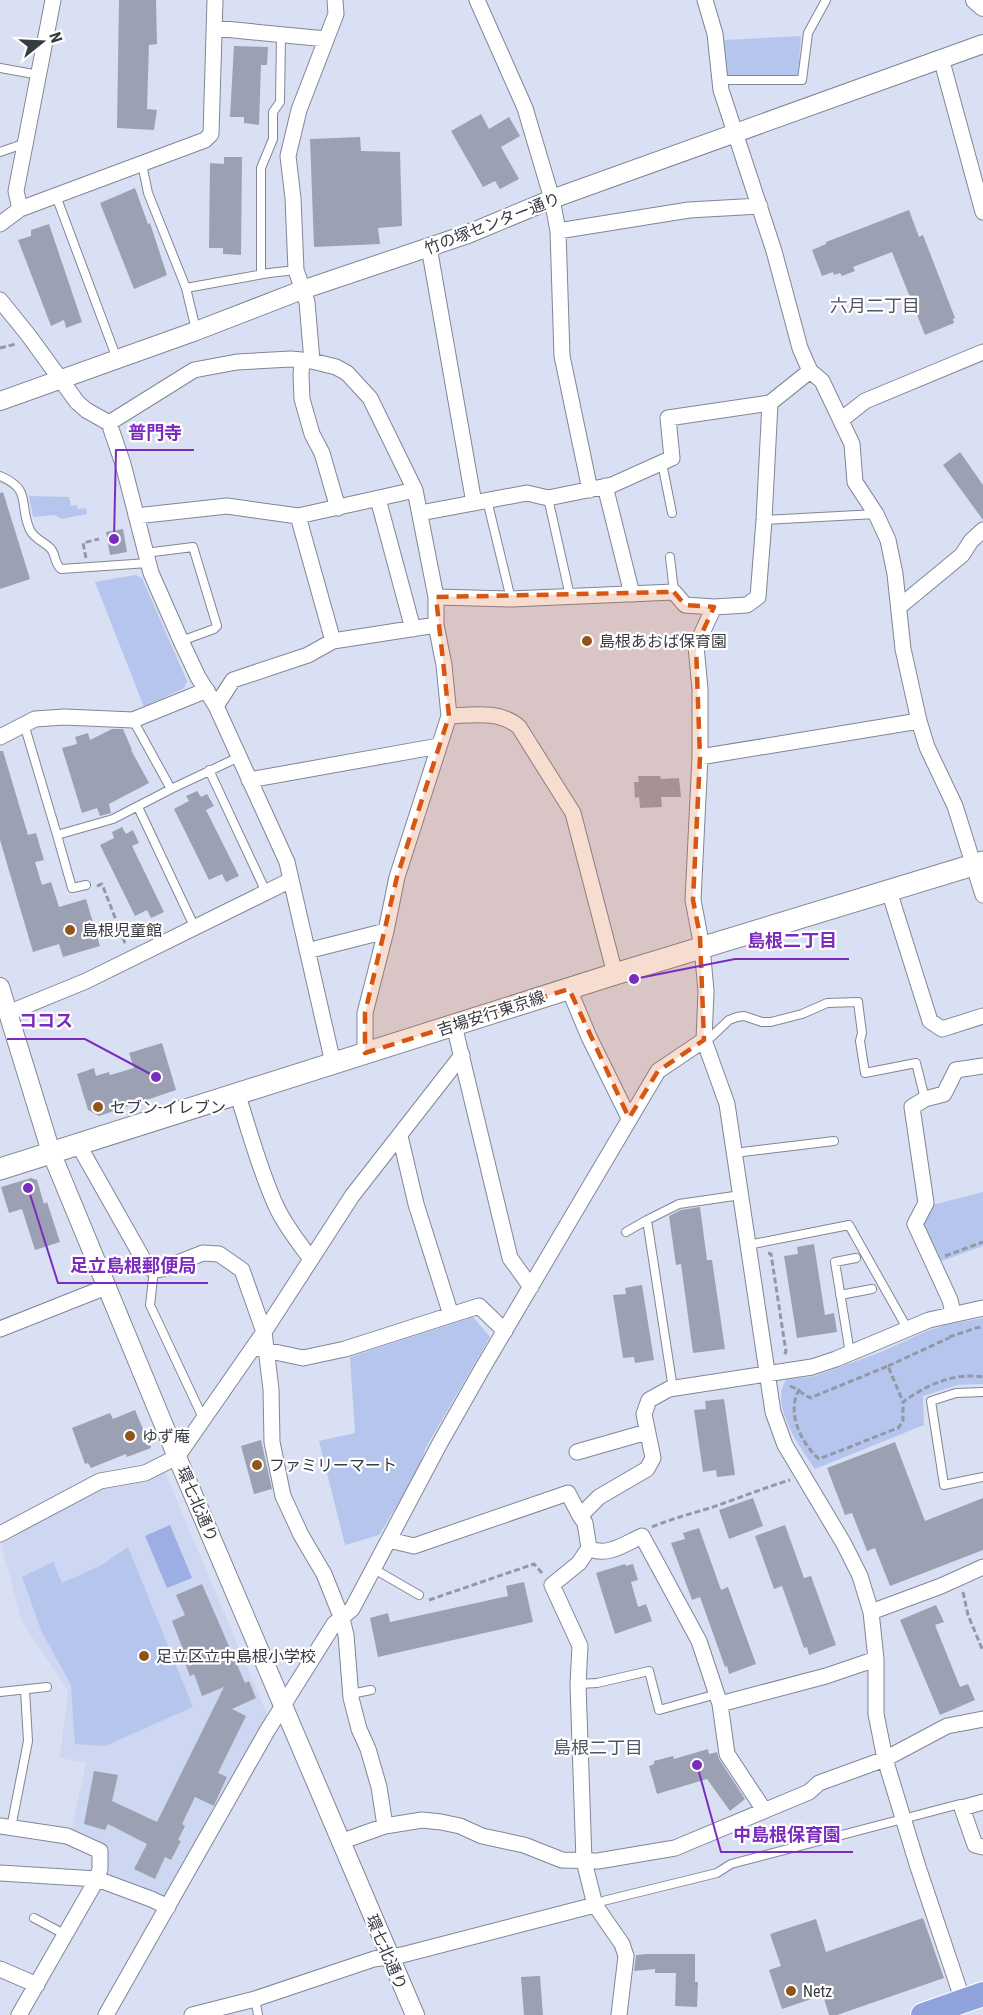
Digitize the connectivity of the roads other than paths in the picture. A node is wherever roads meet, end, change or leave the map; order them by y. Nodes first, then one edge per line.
1 (53, 0) edge
2 (214, 0) edge
3 (335, 0) edge
4 (477, 0) edge
5 (705, 0) edge
6 (826, 0) edge
7 (975, 0) edge
8 (983, 7) edge
9 (214, 28) junction
10 (281, 34) junction
11 (326, 39) junction
12 (983, 44) edge
13 (941, 58) junction
14 (0, 68) edge
15 (39, 75) junction
16 (720, 80) junction
17 (735, 132) junction
18 (26, 143) junction
19 (0, 152) edge
20 (142, 164) junction
21 (56, 196) junction
22 (552, 199) junction
23 (760, 206) junction
24 (20, 209) junction
25 (983, 212) edge
26 (0, 224) edge
27 (558, 231) junction
28 (429, 247) junction
29 (296, 270) junction
30 (261, 274) junction
31 (186, 288) junction
32 (302, 290) junction
33 (0, 301) edge
34 (196, 331) junction
35 (983, 352) edge
36 (117, 359) junction
37 (307, 360) junction
38 (810, 371) junction
39 (60, 379) junction
40 (0, 401) edge
41 (770, 403) junction
42 (841, 420) junction
43 (109, 423) junction
44 (662, 463) junction
45 (0, 476) edge
46 (598, 488) junction
47 (415, 490) junction
48 (548, 498) junction
49 (378, 499) junction
50 (480, 502) junction
51 (338, 508) junction
52 (420, 513) junction
53 (672, 513) dead end
54 (876, 514) junction
55 (136, 516) junction
56 (298, 516) junction
57 (764, 520) junction
58 (983, 530) edge
59 (670, 557) dead end
60 (146, 558) junction
61 (674, 592) junction
62 (632, 594) junction
63 (570, 596) junction
64 (436, 597) junction
65 (511, 598) junction
66 (714, 607) junction
67 (899, 608) junction
68 (436, 625) junction
69 (412, 629) junction
70 (181, 641) junction
71 (333, 641) junction
72 (207, 690) junction
73 (216, 706) junction
74 (449, 716) junction
75 (133, 720) junction
76 (919, 721) junction
77 (24, 724) junction
78 (0, 737) edge
79 (439, 746) junction
80 (239, 757) junction
81 (700, 758) junction
82 (209, 770) junction
83 (249, 780) junction
84 (171, 789) junction
85 (138, 807) junction
86 (57, 836) junction
87 (978, 863) edge
88 (291, 880) junction
89 (86, 885) road end
90 (889, 891) junction
91 (266, 892) junction
92 (983, 895) edge
93 (195, 928) junction
94 (386, 931) junction
95 (702, 947) junction
96 (307, 951) junction
97 (615, 974) junction
98 (0, 987) edge
99 (569, 989) junction
100 (983, 1016) edge
101 (6, 1019) edge
102 (454, 1025) junction
103 (704, 1040) junction
104 (365, 1053) junction
105 (462, 1055) junction
106 (333, 1063) junction
107 (983, 1066) edge
108 (237, 1093) junction
109 (926, 1099) junction
110 (629, 1118) junction
111 (399, 1136) junction
112 (834, 1141) dead end
113 (78, 1144) junction
114 (51, 1152) junction
115 (735, 1153) junction
116 (0, 1169) edge
117 (741, 1196) junction
118 (647, 1220) junction
119 (626, 1232) dead end
120 (748, 1245) junction
121 (856, 1258) dead end
122 (311, 1259) junction
123 (154, 1270) junction
124 (106, 1287) junction
125 (531, 1287) junction
126 (872, 1289) dead end
127 (840, 1295) junction
128 (983, 1308) edge
129 (953, 1313) junction
130 (451, 1315) junction
131 (907, 1328) junction
132 (0, 1329) edge
133 (506, 1331) junction
134 (264, 1332) junction
135 (260, 1349) junction
136 (850, 1353) junction
137 (773, 1367) junction
138 (673, 1389) junction
139 (983, 1392) edge
140 (204, 1419) junction
141 (647, 1432) junction
142 (577, 1452) dead end
143 (177, 1457) junction
144 (983, 1477) edge
145 (580, 1516) junction
146 (0, 1534) edge
147 (389, 1540) junction
148 (589, 1548) junction
149 (983, 1567) edge
150 (374, 1569) junction
151 (419, 1595) road end
152 (871, 1611) junction
153 (342, 1619) junction
154 (876, 1659) junction
155 (578, 1684) junction
156 (47, 1687) dead end
157 (25, 1690) junction
158 (371, 1690) dead end
159 (0, 1692) edge
160 (351, 1694) junction
161 (718, 1699) junction
162 (284, 1705) junction
163 (983, 1719) edge
164 (885, 1759) junction
165 (983, 1802) edge
166 (962, 1808) junction
167 (764, 1810) junction
168 (902, 1820) junction
169 (385, 1826) junction
170 (6, 1827) edge
171 (340, 1842) junction
172 (983, 1847) edge
173 (584, 1861) junction
174 (0, 1873) edge
175 (97, 1879) junction
176 (596, 1905) junction
177 (168, 1907) junction
178 (34, 1918) dead end
179 (66, 1935) junction
180 (389, 1956) junction
181 (0, 1969) edge
182 (37, 1985) junction
183 (973, 1998) edge
184 (255, 1999) junction
185 (19, 2015) edge
186 (106, 2015) edge
187 (192, 2015) edge
188 (258, 2015) edge
189 (415, 2015) edge
190 (619, 2015) edge
191 (923, 2015) edge

1 - 15 street
2 - 9 street
3 - 11 street
4 - 22 street
5 - 16 street
6 - 16 lane
7 - 8 street
9 - 10 street
9 - 20 street
10 - 11 street
10 - 30 lane
11 - 29 street
12 - 13 street, 竹の塚センター通り
13 - 17 street, 竹の塚センター通り
13 - 25 street
14 - 15 lane
15 - 18 street
16 - 17 street
17 - 22 street, 竹の塚センター通り
17 - 23 street
18 - 19 lane
18 - 24 street
20 - 21 street
20 - 31 lane
21 - 24 street
21 - 36 lane
22 - 27 street
22 - 28 street, 竹の塚センター通り
23 - 27 street
23 - 38 street
24 - 26 street
27 - 46 street
28 - 32 street, 竹の塚センター通り
28 - 50 street
29 - 30 lane
29 - 32 street
30 - 31 lane
31 - 34 lane
32 - 34 street, 竹の塚センター通り
32 - 37 street
33 - 39 street
34 - 36 street, 竹の塚センター通り
35 - 42 street
36 - 39 street, 竹の塚センター通り
37 - 43 street
37 - 47 street
37 - 51 street
38 - 41 street
38 - 42 street
39 - 40 street, 竹の塚センター通り
39 - 43 street
41 - 44 street
41 - 57 street
42 - 54 street
43 - 55 street
44 - 46 street
44 - 53 lane
45 - 60 lane
46 - 48 street
46 - 62 street
47 - 49 street
47 - 52 street
48 - 50 street
48 - 63 lane
49 - 51 street
49 - 69 street
50 - 52 street
50 - 65 lane
51 - 56 street
52 - 64 street
54 - 57 lane
54 - 67 street
55 - 56 street
55 - 60 street
56 - 71 street
57 - 66 street
58 - 67 street
59 - 61 lane
60 - 70 street
60 - 70 lane
61 - 62 street
61 - 66 street
62 - 63 street
63 - 65 street
64 - 65 street
64 - 68 street
66 - 81 street
67 - 76 street
68 - 69 street
68 - 74 street
69 - 71 street
70 - 72 street
71 - 73 street
72 - 73 street
72 - 75 street
73 - 80 street
74 - 79 street
74 - 97 street
75 - 77 street
75 - 84 lane
76 - 81 street
76 - 87 street
77 - 78 street
77 - 86 lane
79 - 83 street
79 - 94 street
80 - 82 lane
80 - 83 street
81 - 95 street
82 - 84 lane
82 - 91 lane
83 - 88 street
84 - 85 lane
85 - 86 lane
85 - 93 lane
86 - 89 lane
87 - 90 main road, 吉場安行東京線
87 - 92 street
88 - 91 street
88 - 96 street
90 - 95 main road, 吉場安行東京線
90 - 100 street
91 - 93 street
93 - 101 street
94 - 96 street
94 - 104 street
95 - 97 main road, 吉場安行東京線
95 - 103 street
96 - 106 street
97 - 99 main road, 吉場安行東京線
98 - 101 street, 環七北通り
99 - 102 main road, 吉場安行東京線
99 - 110 street
101 - 114 street, 環七北通り
102 - 104 main road, 吉場安行東京線
102 - 105 street
103 - 109 lane
103 - 110 street
103 - 115 street
104 - 106 main road, 吉場安行東京線
105 - 111 street
105 - 125 street
106 - 108 main road, 吉場安行東京線
107 - 109 street
108 - 113 main road, 吉場安行東京線
108 - 122 street
109 - 129 street
110 - 125 street
111 - 122 street
111 - 130 street
112 - 115 lane
113 - 114 main road, 吉場安行東京線
113 - 123 street
114 - 116 main road, 吉場安行東京線
114 - 124 street, 環七北通り
115 - 117 street
117 - 118 lane
117 - 120 street
118 - 119 lane
118 - 138 lane
120 - 131 lane
120 - 137 street
121 - 127 lane
122 - 134 street
123 - 134 street
123 - 140 lane
124 - 132 street
124 - 143 street, 環七北通り
125 - 133 street
126 - 127 lane
127 - 136 lane
128 - 129 street
129 - 131 street
130 - 133 street
130 - 135 street
131 - 136 street
133 - 147 street
134 - 135 street
135 - 140 street
135 - 153 street
136 - 137 street
137 - 138 street
137 - 152 street
138 - 141 street
139 - 144 lane
140 - 143 street
141 - 142 street
141 - 145 street
143 - 146 street
143 - 162 street, 環七北通り
145 - 147 street
145 - 148 street
147 - 150 street
148 - 155 street
148 - 161 street
149 - 152 street
150 - 151 lane
150 - 153 street
152 - 154 street
153 - 160 street
153 - 162 street
154 - 161 street
154 - 164 street
155 - 161 lane
155 - 173 street
156 - 157 lane
157 - 159 lane
157 - 170 lane
158 - 160 lane
160 - 169 street
161 - 167 street
162 - 171 street, 環七北通り
162 - 177 street
163 - 164 street
164 - 167 street
164 - 168 street
165 - 166 street
166 - 168 lane
166 - 172 street
167 - 173 street
168 - 176 lane
168 - 183 street
169 - 171 street
169 - 173 street
170 - 175 street
171 - 180 street, 環七北通り
173 - 176 street
174 - 175 street
175 - 177 street
175 - 179 street
176 - 180 street
176 - 190 street
177 - 186 street
178 - 179 lane
179 - 182 street
180 - 184 street
180 - 189 street, 環七北通り
181 - 182 street
182 - 185 street
183 - 191 highway
184 - 187 street
184 - 188 lane

